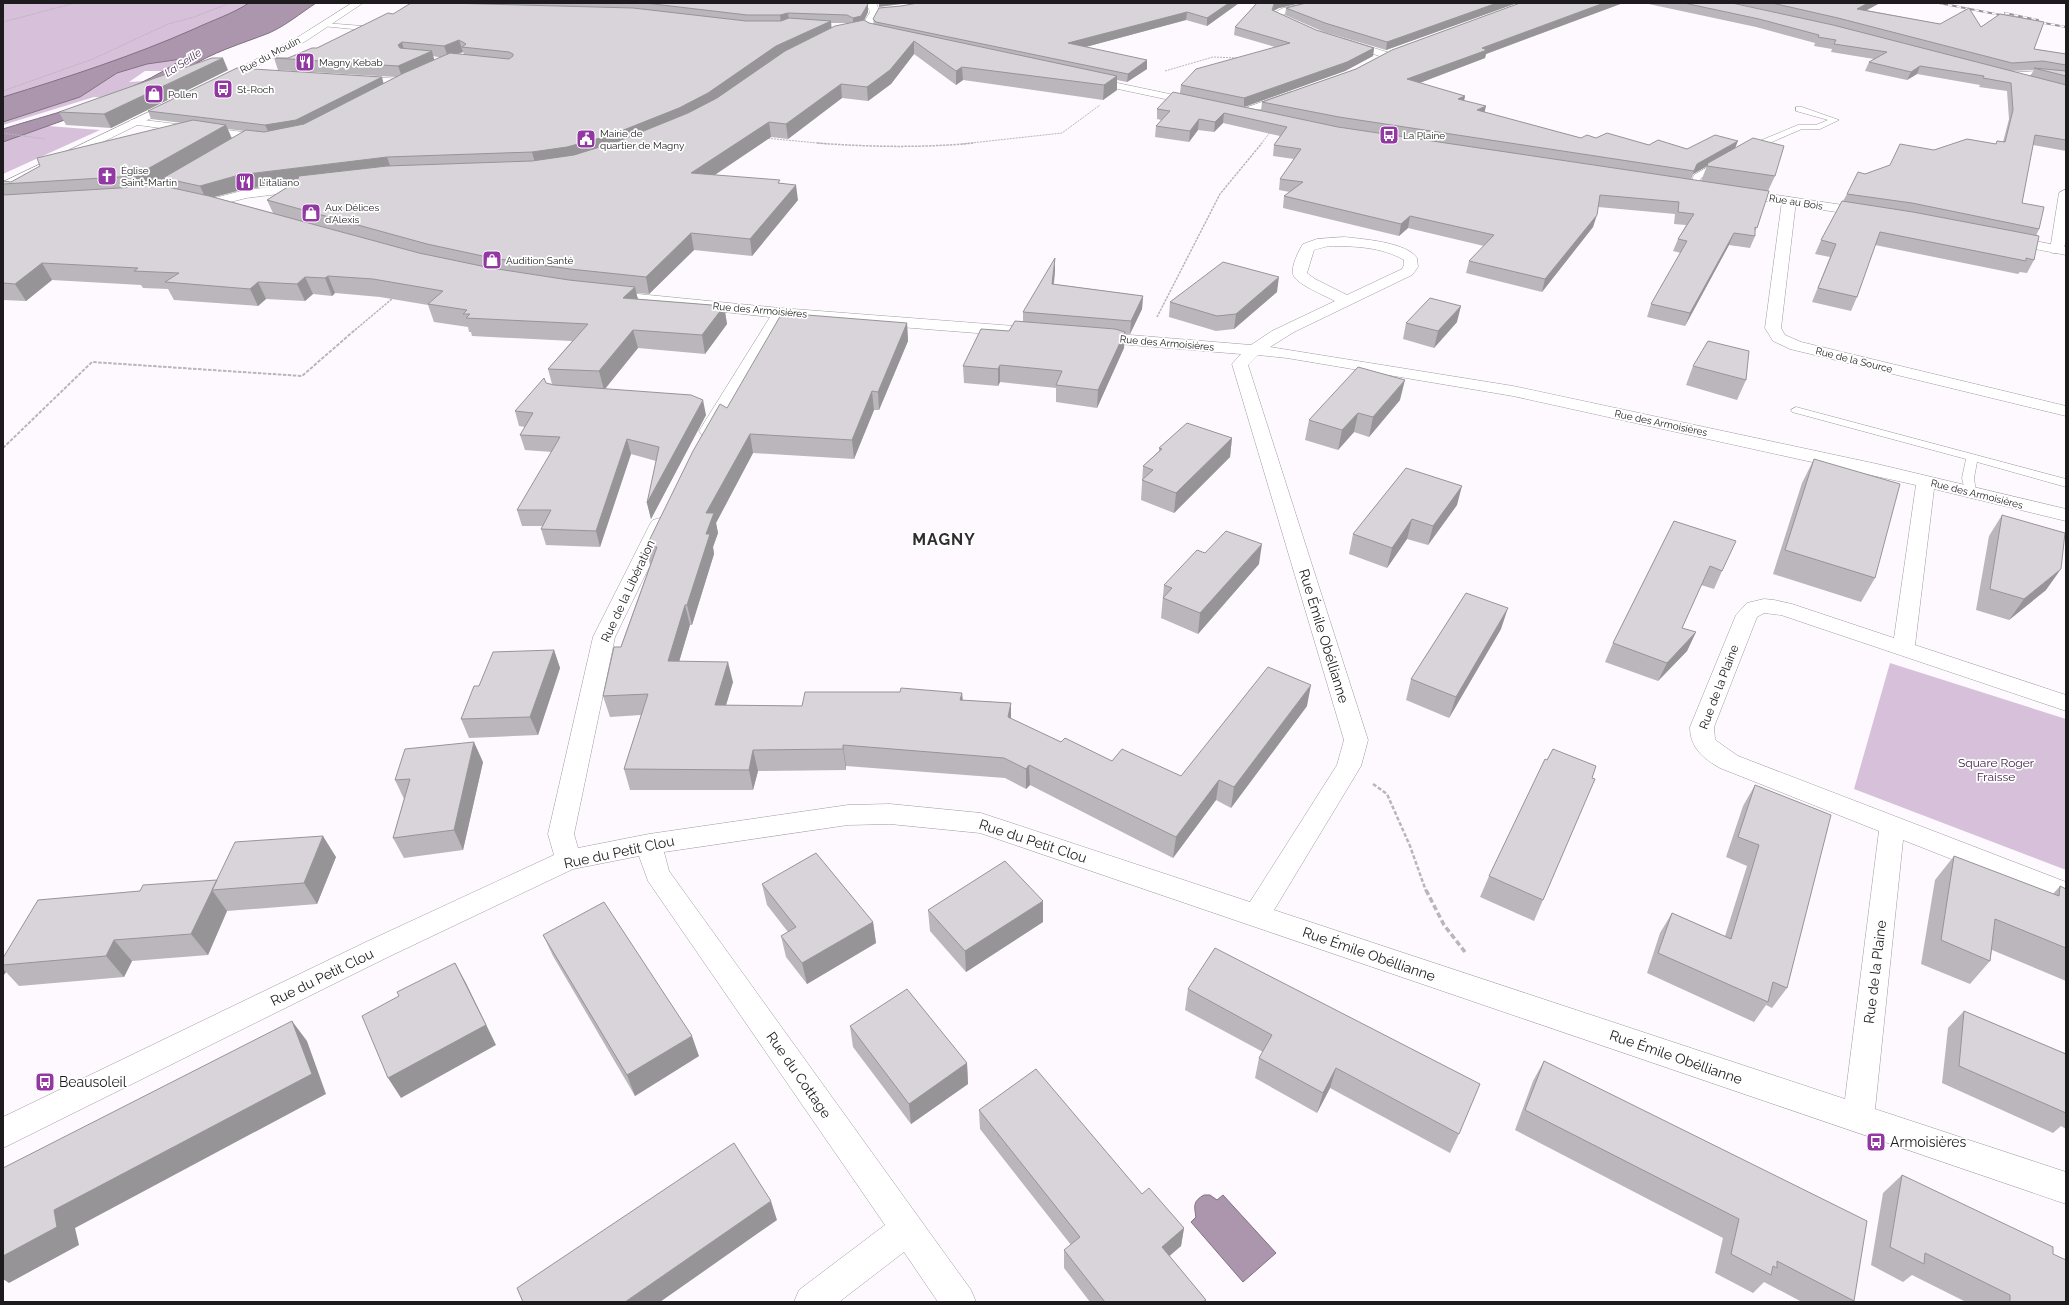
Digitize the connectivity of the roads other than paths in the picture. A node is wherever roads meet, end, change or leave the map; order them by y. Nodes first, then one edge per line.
1 (358, 3) edge
2 (1322, 3) edge
3 (877, 9) edge
4 (324, 25) junction
5 (363, 28) edge
6 (1305, 29) edge
7 (902, 40) edge
8 (1337, 40) edge
9 (1374, 61) edge
10 (239, 72) junction
11 (258, 73) edge
12 (2000, 74) joint
13 (1075, 77) edge
14 (2066, 77) edge
15 (342, 78) edge
16 (416, 78) edge
17 (403, 82) junction
18 (2038, 84) edge
19 (210, 86) edge
20 (1300, 92) edge
21 (377, 95) edge
22 (190, 96) edge
23 (1212, 106) edge
24 (1228, 109) edge
25 (1799, 109) dead end
26 (1243, 112) junction
27 (1280, 120) edge
28 (135, 122) junction
29 (249, 137) junction
30 (276, 138) edge
31 (233, 147) edge
32 (327, 184) edge
33 (1678, 184) edge
34 (1694, 186) junction
35 (3, 187) edge
36 (302, 187) junction
37 (1709, 188) edge
38 (1723, 191) edge
39 (2066, 193) edge
40 (293, 198) edge
41 (1789, 201) junction
42 (233, 211) edge
43 (1884, 216) edge
44 (1997, 237) edge
45 (2062, 250) edge
46 (597, 294) edge
47 (1348, 301) junction
48 (780, 312) junction
49 (1052, 334) edge
50 (1076, 336) edge
51 (1252, 350) junction
52 (1796, 410) dead end
53 (2066, 411) edge
54 (701, 444) edge
55 (1972, 457) junction
56 (1926, 482) junction
57 (2066, 483) edge
58 (1970, 492) junction
59 (670, 504) edge
60 (2066, 515) edge
61 (1903, 649) junction
62 (2066, 703) edge
63 (1892, 825) junction
64 (649, 844) junction
65 (568, 860) junction
66 (2066, 893) edge
67 (1256, 916) junction
68 (1858, 1118) junction
69 (3, 1133) edge
70 (2066, 1188) edge
71 (907, 1229) junction
72 (811, 1302) edge
73 (959, 1302) edge

1 - 4 street, Rue du Moulin
2 - 6 street
3 - 7 street
4 - 5 lane
4 - 10 street, Rue du Moulin
8 - 9 street
10 - 11 street
10 - 19 street, Rue du Moulin
12 - 14 lane
12 - 18 street
13 - 23 street
15 - 17 street
16 - 17 street
17 - 21 street
20 - 26 street
22 - 28 street
24 - 26 street
25 - 34 lane
26 - 27 street
28 - 29 street
28 - 35 street
29 - 30 street
29 - 31 street
32 - 36 street
33 - 34 street
34 - 37 street
36 - 40 lane
36 - 42 street
38 - 41 street, Rue au Bois
39 - 45 street
41 - 43 street, Rue au Bois
41 - 53 street, Rue de la Source
44 - 45 street
46 - 48 street, Rue des Armoisières
47 - 47 street
47 - 51 street
48 - 49 street, Rue des Armoisières
48 - 54 street
50 - 51 street, Rue des Armoisières
51 - 56 street, Rue des Armoisières
51 - 67 street, Rue Émile Obéllianne
52 - 55 lane
55 - 57 lane
55 - 58 lane
56 - 58 street, Rue des Armoisières
56 - 61 street
58 - 60 street, Rue des Armoisières
59 - 65 street, Rue de la Libération
61 - 62 street, Rue de la Plaine
61 - 63 street, Rue de la Plaine
63 - 66 street, Rue de la Plaine
63 - 68 street, Rue de la Plaine
64 - 65 street, Rue du Petit Clou
64 - 67 street, Rue du Petit Clou
64 - 71 street, Rue du Cottage
65 - 69 street, Rue du Petit Clou
67 - 68 street, Rue Émile Obéllianne
68 - 70 street, Rue Émile Obéllianne
71 - 72 street
71 - 73 street, Rue du Cottage

